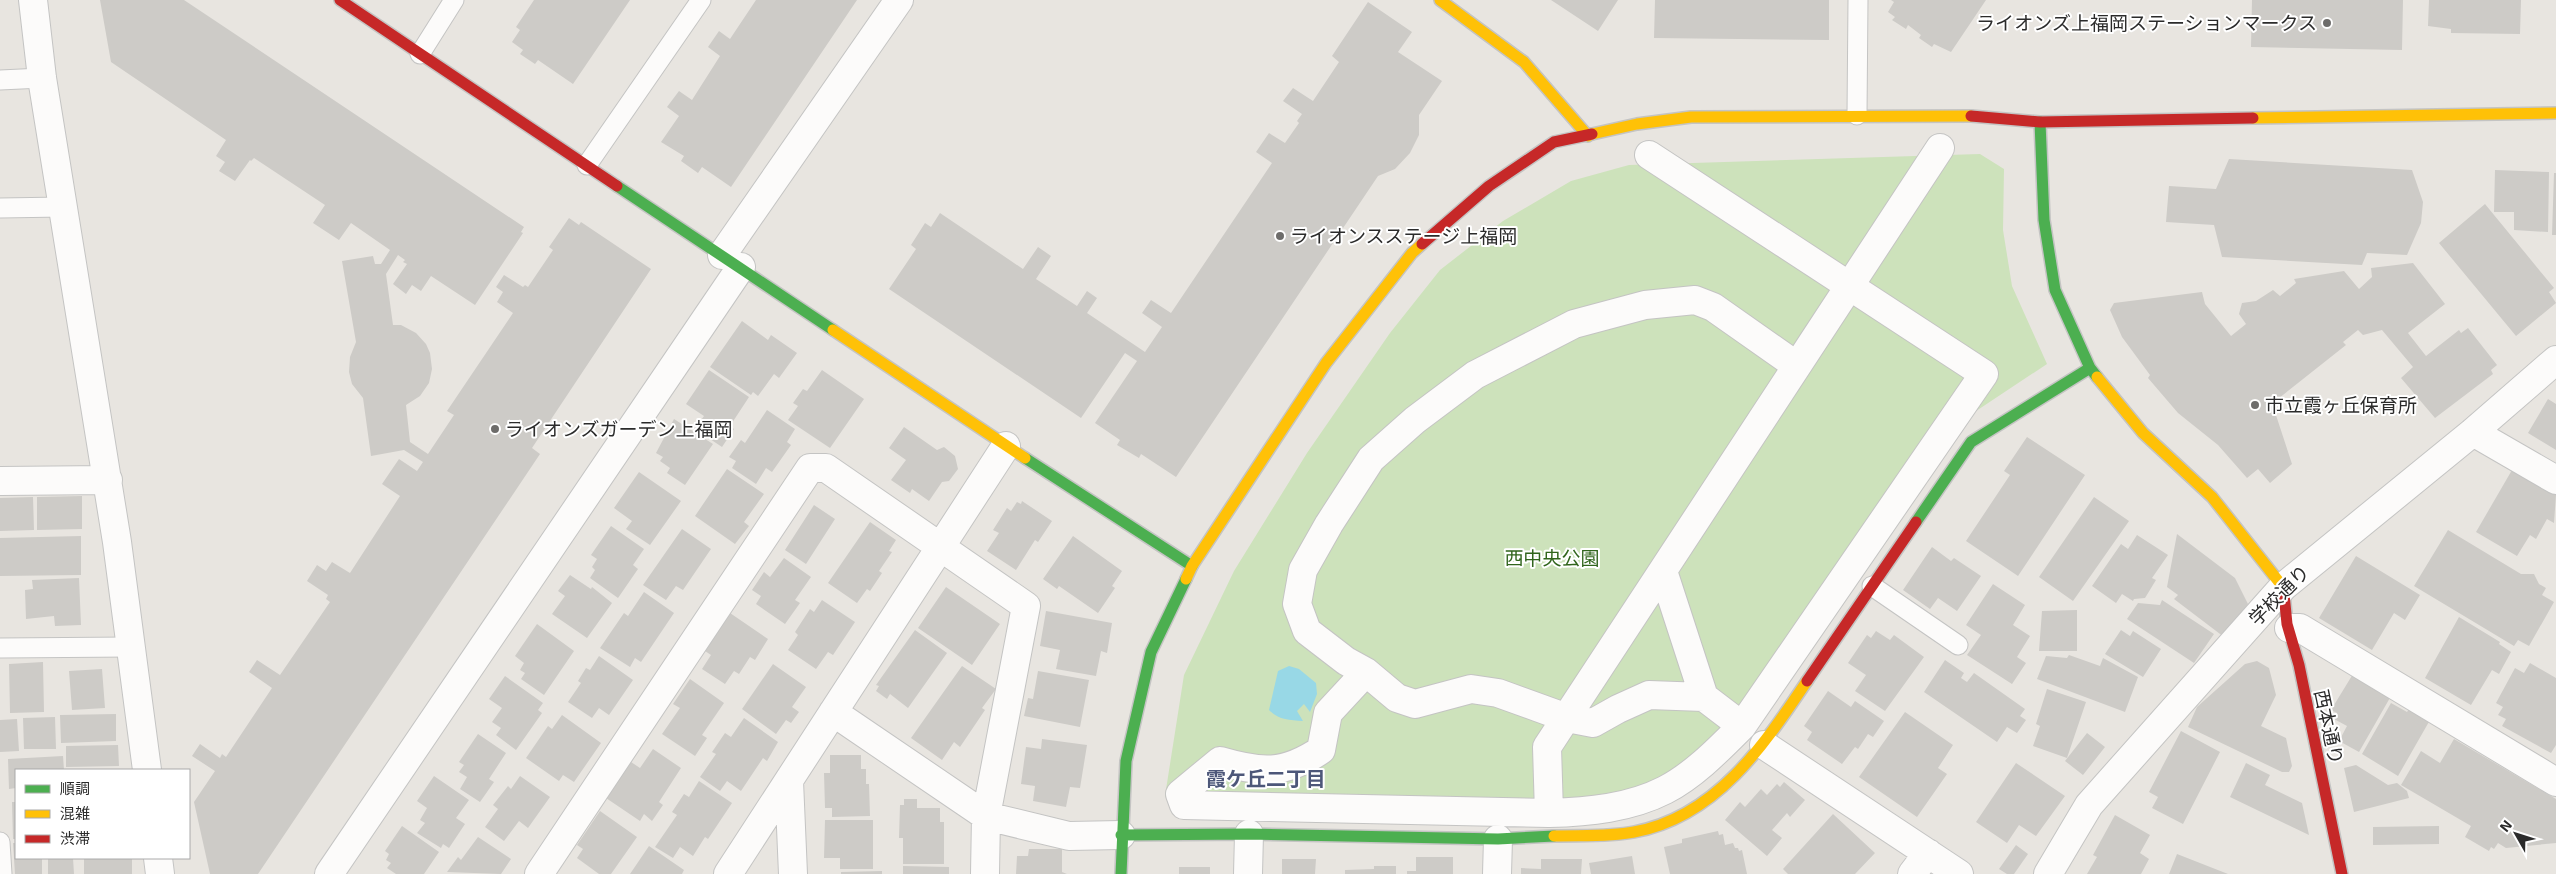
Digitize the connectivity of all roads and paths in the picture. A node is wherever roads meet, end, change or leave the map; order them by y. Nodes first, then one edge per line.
1 (33, 0) edge
2 (340, 0) edge
3 (454, 0) edge
4 (701, 0) edge
5 (899, 0) edge
6 (1440, 0) edge
7 (1858, 0) edge
8 (420, 54) junction
9 (42, 78) junction
10 (0, 80) edge
11 (2556, 113) edge
12 (1857, 115) junction
13 (2040, 122) junction
14 (1588, 136) junction
15 (1940, 148) dead end
16 (1649, 155) dead end
17 (587, 165) junction
18 (63, 207) junction
19 (0, 208) edge
20 (732, 261) junction
21 (1849, 287) junction
22 (2556, 360) edge
23 (1797, 366) junction
24 (2090, 368) junction
25 (2473, 432) junction
26 (1006, 446) junction
27 (108, 480) junction
28 (2556, 480) edge
29 (0, 481) edge
30 (941, 546) junction
31 (1192, 566) junction
32 (1663, 571) junction
33 (1872, 586) junction
34 (2283, 587) junction
35 (2288, 628) junction
36 (1958, 645) dead end
37 (131, 647) junction
38 (0, 648) edge
39 (1366, 672) junction
40 (1704, 697) junction
41 (833, 712) junction
42 (1567, 718) junction
43 (1742, 726) junction
44 (1764, 746) junction
45 (147, 769) edge
46 (789, 781) junction
47 (2556, 782) edge
48 (1549, 813) junction
49 (986, 816) junction
50 (1249, 834) junction
51 (1121, 835) junction
52 (1498, 840) junction
53 (0, 842) edge
54 (158, 859) edge
55 (1920, 864) edge
56 (2, 874) edge
57 (160, 874) edge
58 (329, 874) edge
59 (539, 874) edge
60 (728, 874) edge
61 (793, 874) edge
62 (985, 874) edge
63 (1120, 874) edge
64 (1248, 874) edge
65 (1497, 874) edge
66 (1959, 874) edge
67 (2048, 874) edge
68 (2342, 874) edge

1 - 9 street
2 - 8 street
3 - 8 lane
4 - 17 lane
5 - 20 street
6 - 14 street
7 - 12 lane
8 - 17 street
9 - 10 lane
9 - 18 street
11 - 13 street
12 - 13 street
12 - 14 street
13 - 24 street
14 - 31 street
15 - 21 street
16 - 21 street
17 - 20 street
18 - 19 lane
18 - 27 street
20 - 26 street
20 - 58 street
21 - 23 street
21 - 43 street
22 - 25 street, 学校通り
23 - 32 street
23 - 39 street
24 - 33 street
24 - 34 street
25 - 28 street
25 - 34 street, 学校通り
26 - 30 street
26 - 31 street
27 - 29 street
27 - 37 street
30 - 41 street
30 - 49 street
30 - 59 street
31 - 51 street
32 - 40 street
32 - 42 street
33 - 36 lane
33 - 44 street
34 - 35 street, 西本通り
34 - 67 street, 学校通り
35 - 47 street
35 - 68 street, 西本通り
37 - 38 lane
37 - 45 street
39 - 42 street
39 - 48 street
40 - 42 street
40 - 43 street
41 - 46 street
41 - 49 street
42 - 48 street
43 - 48 street
44 - 52 street
44 - 55 street
46 - 60 street
46 - 61 street
49 - 51 street
49 - 62 street
50 - 51 street
50 - 52 street
50 - 64 street
51 - 63 street
52 - 65 street
53 - 56 lane
54 - 57 street
55 - 66 street

